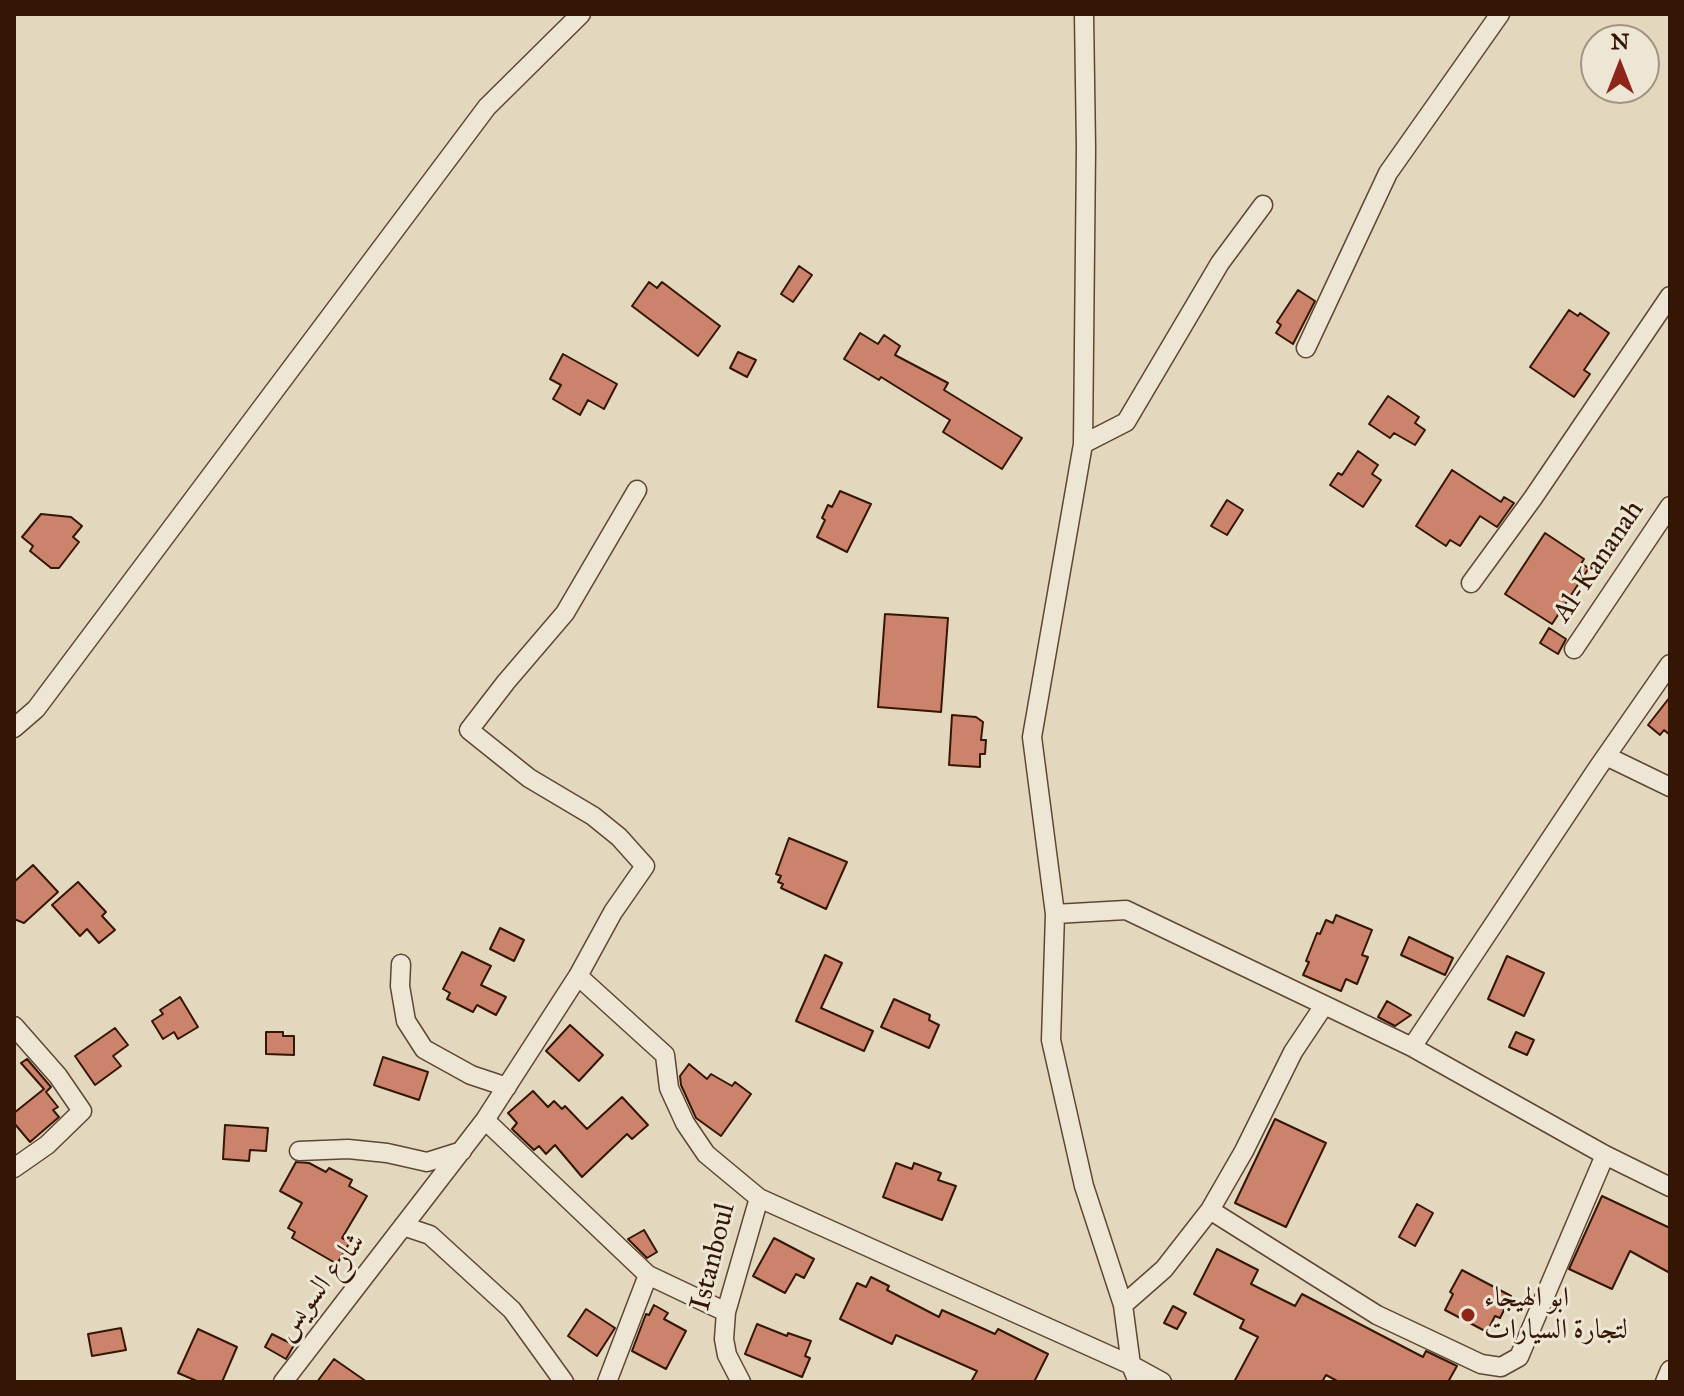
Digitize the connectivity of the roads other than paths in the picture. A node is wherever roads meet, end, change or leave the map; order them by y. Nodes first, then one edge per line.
1 (581, 14) edge
2 (1084, 14) edge
3 (1500, 14) edge
4 (1263, 205) dead end
5 (1670, 296) edge
6 (1306, 348) dead end
7 (1083, 444) junction
8 (637, 490) dead end
9 (1670, 506) edge
10 (1471, 583) dead end
11 (1574, 649) dead end
12 (1670, 664) edge
13 (14, 728) edge
14 (1606, 756) junction
15 (1670, 787) edge
16 (1055, 914) junction
17 (401, 964) dead end
18 (578, 976) junction
19 (1323, 1007) junction
20 (14, 1026) edge
21 (1412, 1047) junction
22 (507, 1087) junction
23 (485, 1120) junction
24 (299, 1151) dead end
25 (462, 1151) junction
26 (1605, 1155) junction
27 (14, 1168) edge
28 (1670, 1187) edge
29 (759, 1198) junction
30 (1210, 1210) junction
31 (403, 1226) junction
32 (648, 1275) junction
33 (1123, 1305) junction
34 (726, 1312) junction
35 (1670, 1370) edge
36 (1134, 1373) edge
37 (283, 1382) edge
38 (564, 1382) edge
39 (607, 1382) edge
40 (741, 1382) edge
41 (1162, 1382) edge
42 (1665, 1382) edge

1 - 13 street
2 - 7 street
3 - 6 street
4 - 7 street
5 - 10 street
7 - 16 street
8 - 18 street, شارع السويس
9 - 11 street, Al-Kananah
12 - 14 street
14 - 15 street
14 - 21 street
16 - 19 street
16 - 33 street
17 - 22 street
18 - 22 street, شارع السويس
18 - 29 street, Istanboul
19 - 21 street
19 - 30 street
20 - 27 street
21 - 26 street
22 - 23 street, شارع السويس
23 - 25 street, شارع السويس
23 - 32 street
24 - 25 street
25 - 31 street, شارع السويس
26 - 28 street
26 - 30 street
29 - 34 street, Istanboul
29 - 36 street
30 - 33 street
31 - 37 street, شارع السويس
31 - 38 street
32 - 34 street
32 - 39 street
33 - 36 street
34 - 40 street, Istanboul
35 - 42 street
36 - 41 street

